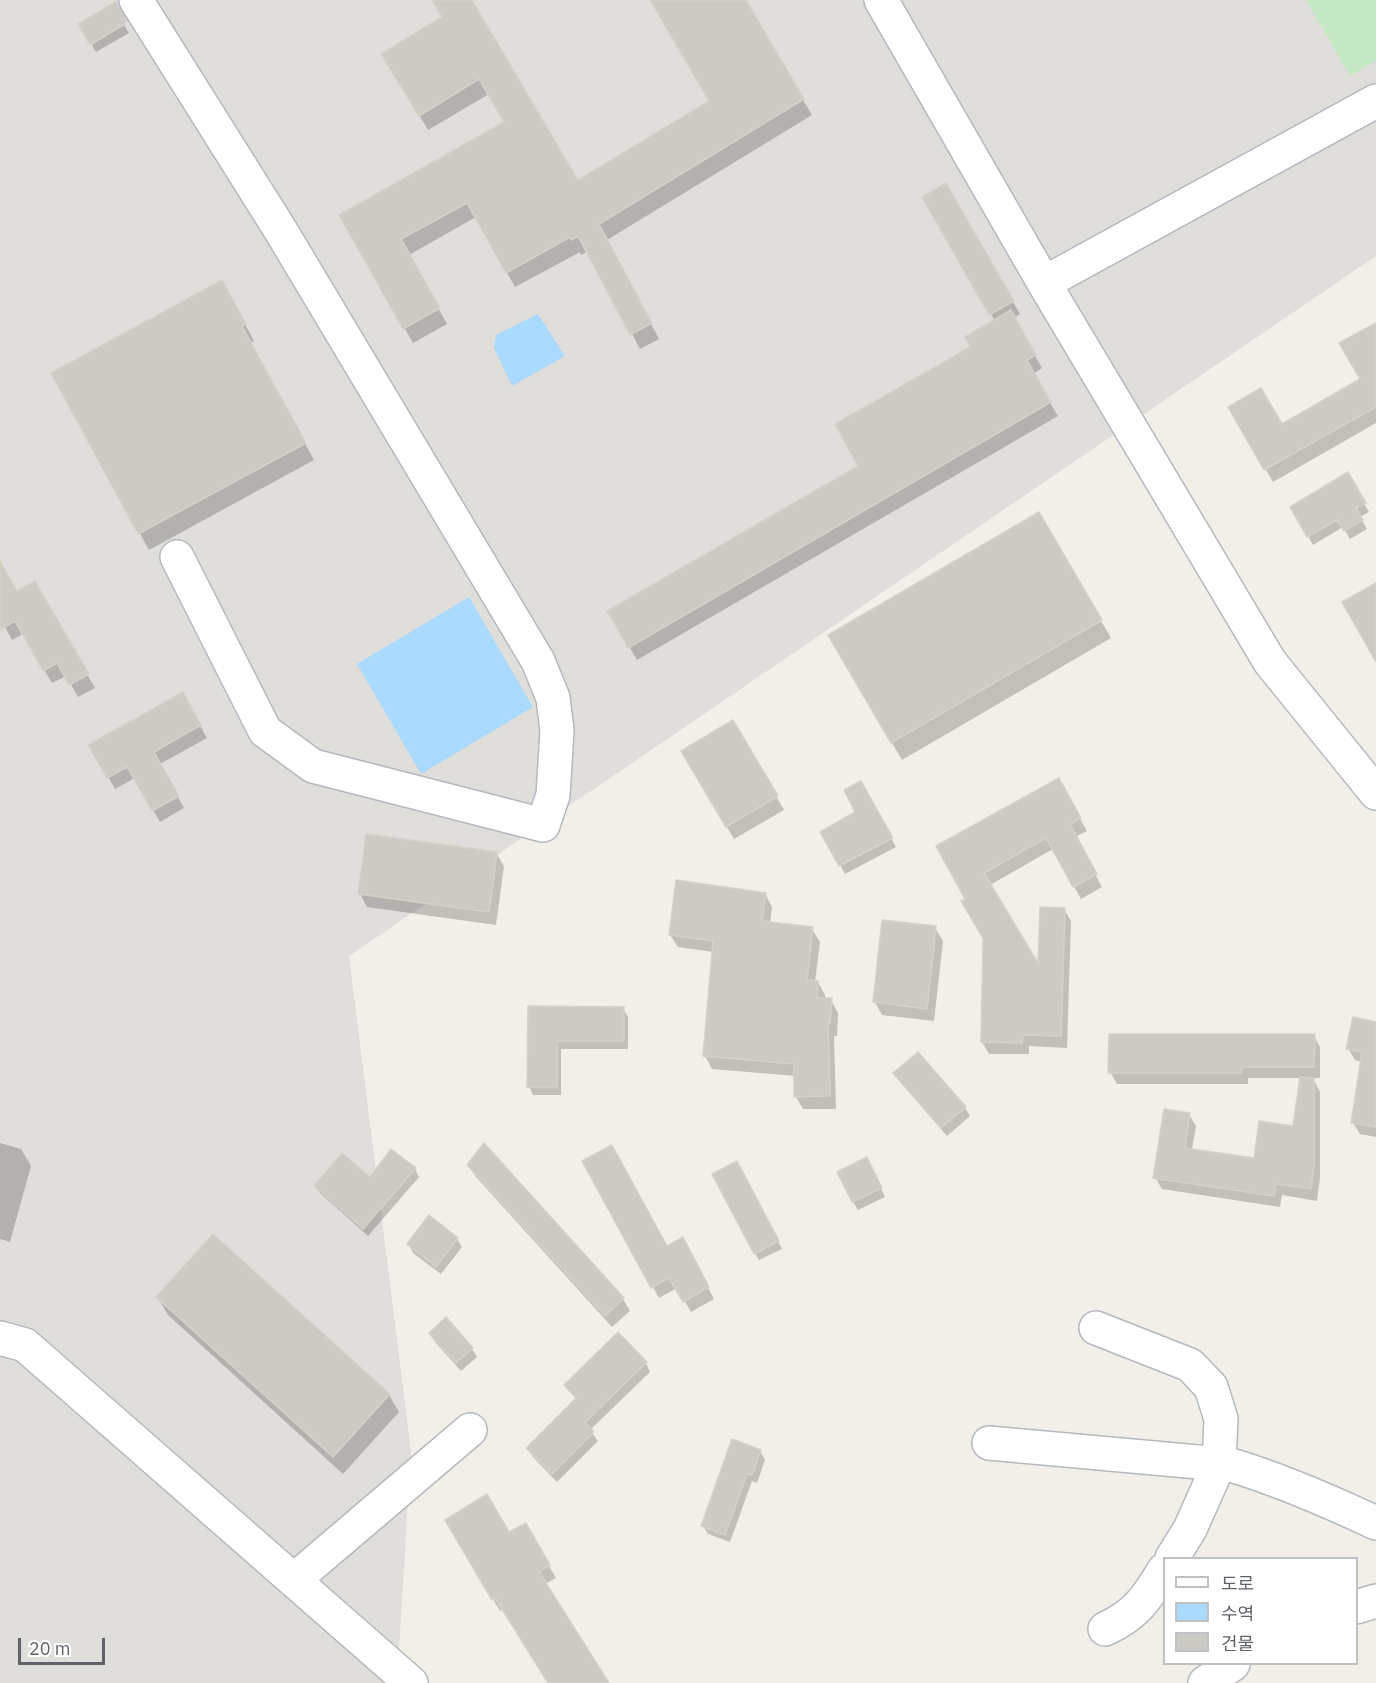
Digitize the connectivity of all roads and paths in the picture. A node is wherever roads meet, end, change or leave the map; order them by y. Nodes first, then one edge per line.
1 (136, 0) edge
2 (881, 0) edge
3 (1376, 101) edge
4 (1044, 283) junction
5 (177, 557) dead end
6 (1376, 793) edge
7 (1096, 1328) dead end
8 (0, 1338) edge
9 (470, 1430) dead end
10 (989, 1443) dead end
11 (1219, 1464) junction
12 (1376, 1523) edge
13 (1173, 1557) edge
14 (1163, 1572) edge
15 (294, 1580) junction
16 (1376, 1601) edge
17 (1358, 1606) edge
18 (1105, 1629) dead end
19 (1231, 1665) edge
20 (411, 1683) edge
21 (1204, 1683) edge

1 - 5 street
2 - 4 street
3 - 4 street
4 - 6 street
7 - 11 street
8 - 15 street
9 - 15 street
10 - 11 street
11 - 12 street
11 - 13 street
14 - 18 street
15 - 20 street
16 - 17 street
19 - 21 street

